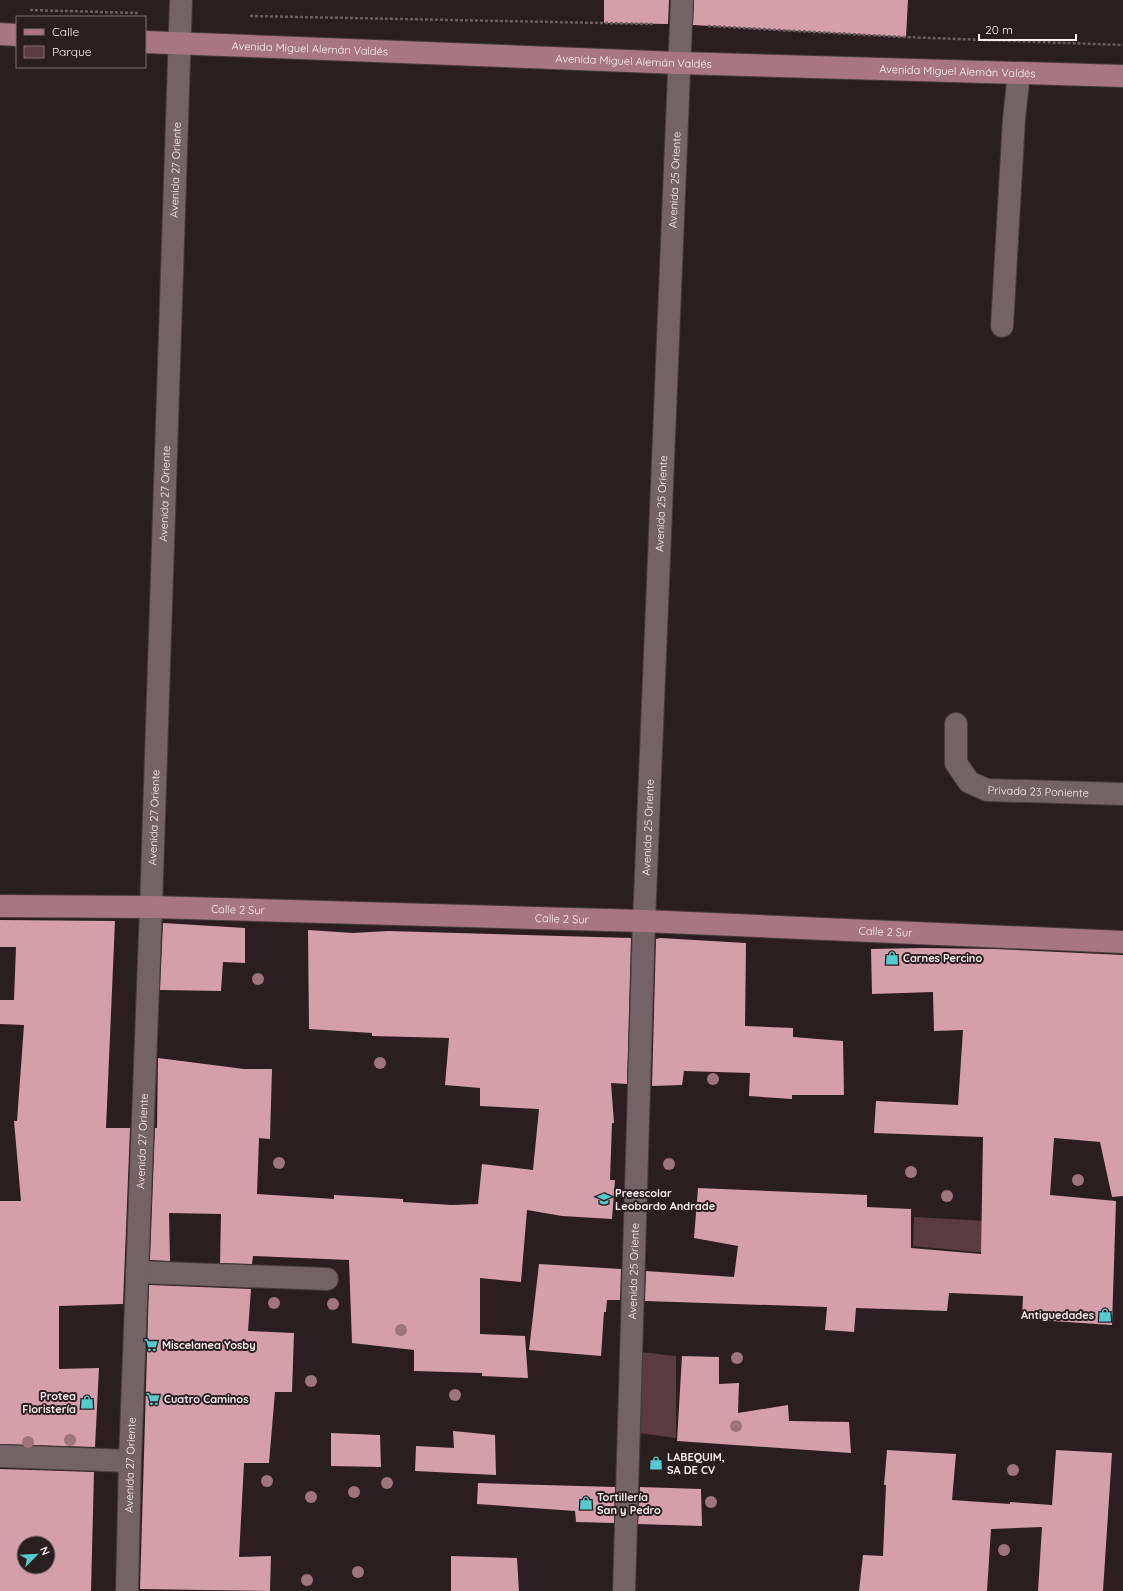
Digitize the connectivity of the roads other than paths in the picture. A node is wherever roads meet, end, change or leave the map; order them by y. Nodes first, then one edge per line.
1 (682, 0) edge
2 (181, 7) edge
3 (0, 34) edge
4 (16, 35) edge
5 (146, 42) edge
6 (180, 45) junction
7 (679, 63) junction
8 (1019, 73) junction
9 (1123, 76) edge
10 (1002, 326) dead end
11 (956, 724) dead end
12 (1123, 794) edge
13 (0, 906) edge
14 (151, 907) junction
15 (644, 921) junction
16 (1123, 942) edge
17 (137, 1272) junction
18 (327, 1280) dead end
19 (0, 1456) edge
20 (130, 1461) junction
21 (127, 1591) edge
22 (624, 1591) edge

1 - 7 street, Avenida 25 Oriente
2 - 6 street, Avenida 27 Oriente
3 - 4 main road
5 - 6 main road, Avenida Miguel Alemán Valdés
6 - 7 main road, Avenida Miguel Alemán Valdés
6 - 14 street, Avenida 27 Oriente
7 - 8 main road, Avenida Miguel Alemán Valdés
7 - 15 street, Avenida 25 Oriente
8 - 9 main road, Avenida Miguel Alemán Valdés
8 - 10 street
11 - 12 street, Privada 23 Poniente
13 - 14 main road, Calle 2 Sur
14 - 15 main road, Calle 2 Sur
14 - 17 street, Avenida 27 Oriente
15 - 16 main road, Calle 2 Sur
15 - 22 street, Avenida 25 Oriente
17 - 18 street
17 - 20 street, Avenida 27 Oriente
19 - 20 street
20 - 21 street, Avenida 27 Oriente

